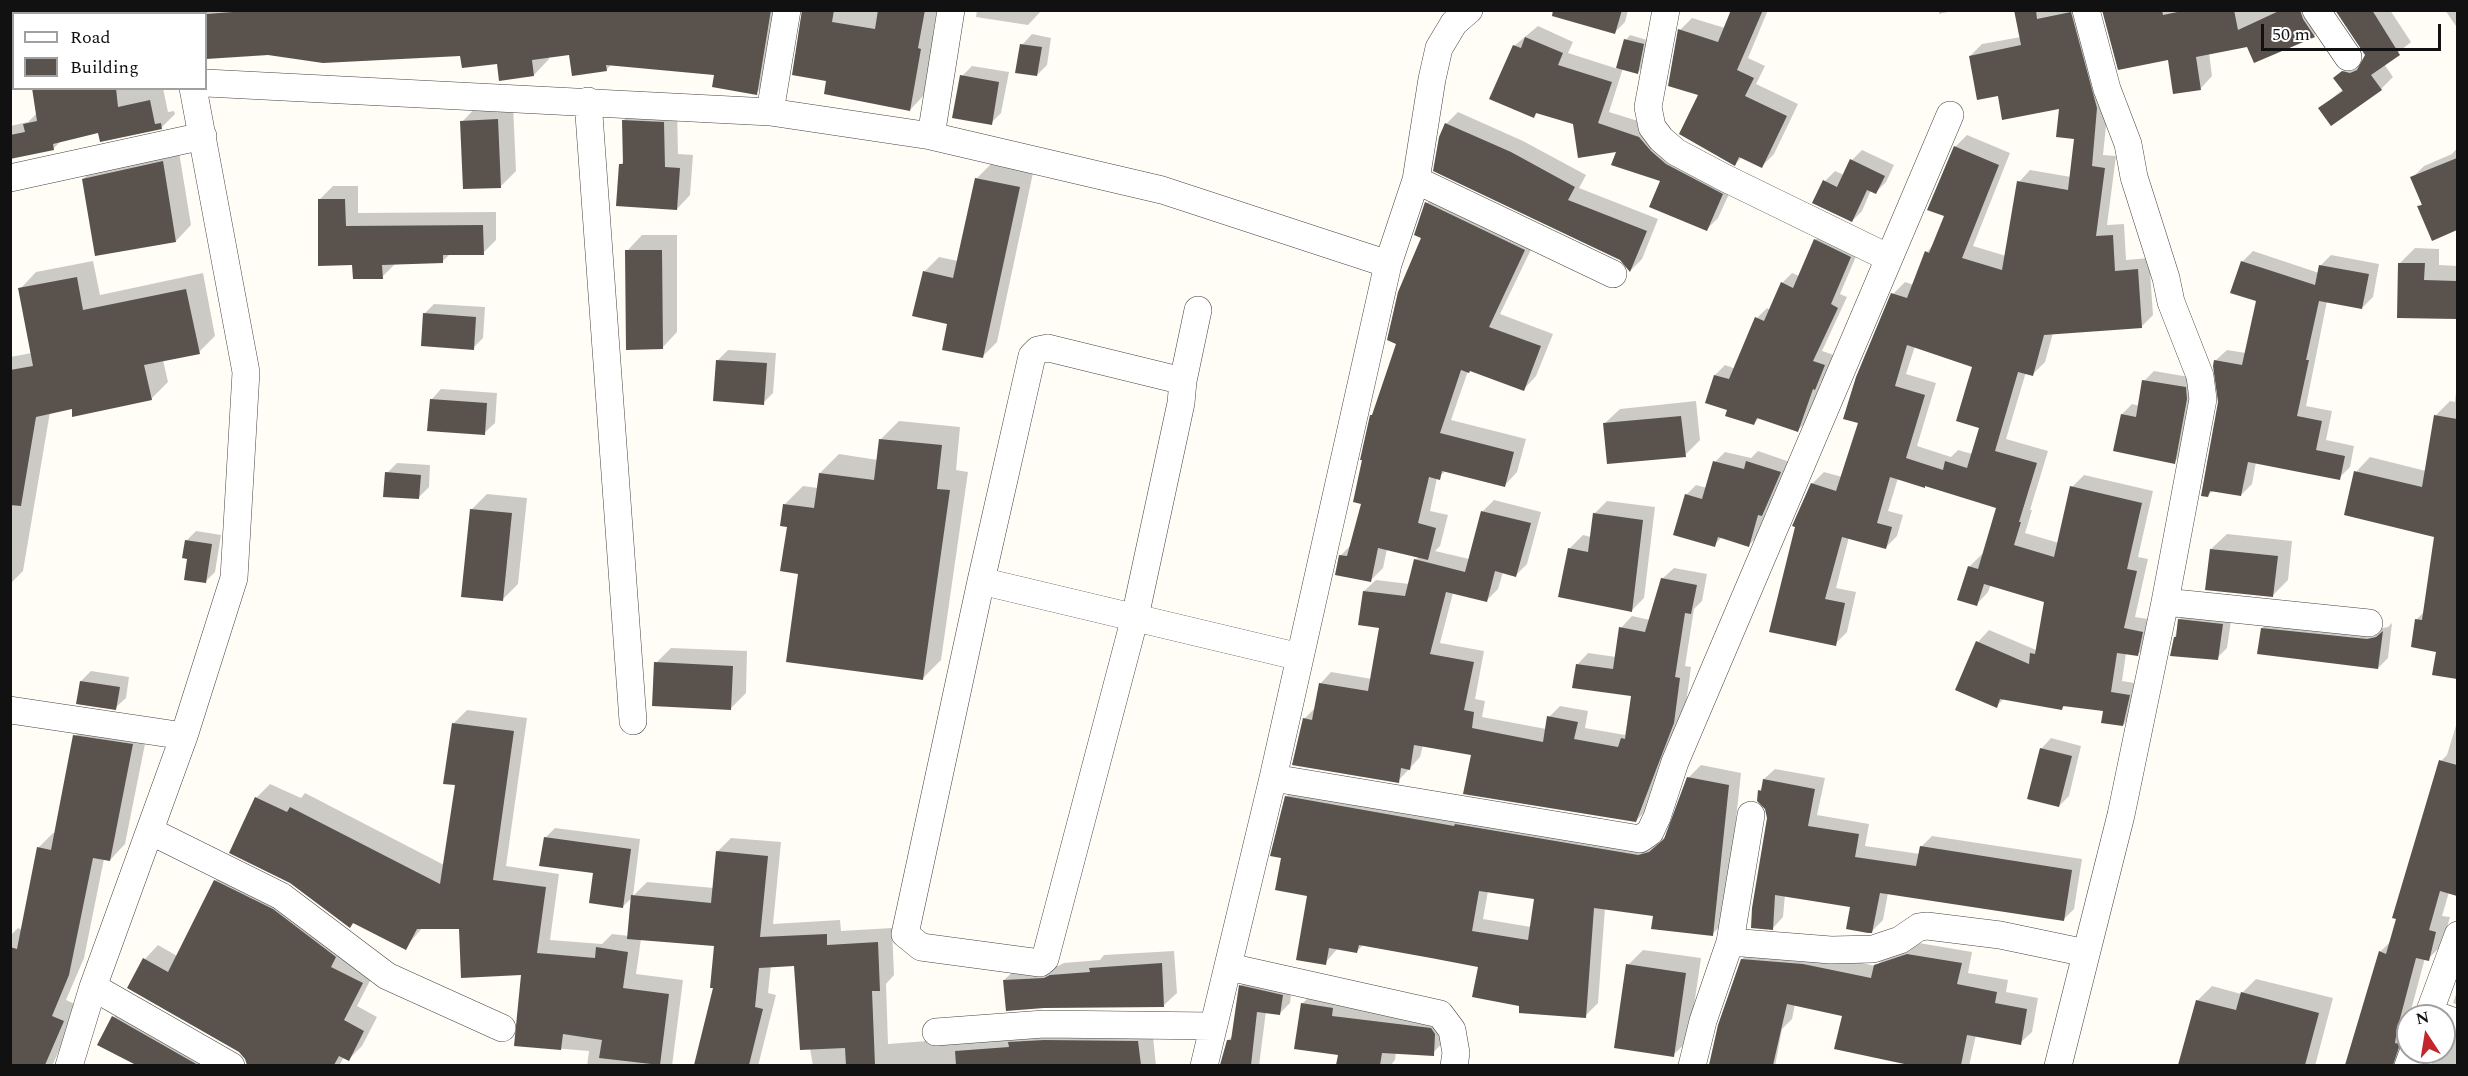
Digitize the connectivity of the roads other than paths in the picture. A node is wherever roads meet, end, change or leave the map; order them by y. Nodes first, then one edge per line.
1 (787, 10) edge
2 (951, 10) edge
3 (1469, 10) edge
4 (1666, 10) edge
5 (2086, 10) edge
6 (2316, 10) edge
7 (2348, 57) dead end
8 (207, 83) edge
9 (193, 90) edge
10 (588, 101) junction
11 (770, 112) junction
12 (1950, 115) dead end
13 (202, 136) junction
14 (931, 136) junction
15 (10, 178) edge
16 (1416, 180) junction
17 (1889, 258) junction
18 (1388, 264) junction
19 (1613, 274) dead end
20 (1198, 310) dead end
21 (1183, 381) junction
22 (981, 581) junction
23 (2165, 603) junction
24 (1135, 617) junction
25 (2369, 623) dead end
26 (1300, 657) junction
27 (10, 711) edge
28 (633, 721) dead end
29 (184, 736) junction
30 (1273, 778) junction
31 (1751, 815) dead end
32 (150, 831) junction
33 (2457, 935) edge
34 (1730, 942) junction
35 (2086, 953) junction
36 (1229, 967) junction
37 (93, 987) junction
38 (2438, 1004) edge
39 (1212, 1026) junction
40 (502, 1028) dead end
41 (936, 1032) dead end
42 (69, 1065) edge
43 (231, 1065) edge
44 (1204, 1065) edge
45 (1454, 1065) edge
46 (1692, 1065) edge
47 (2058, 1065) edge

1 - 11 street
2 - 14 street
3 - 16 street
4 - 17 street
5 - 23 street
6 - 7 street
8 - 10 street
9 - 13 street
10 - 11 street
10 - 28 street
11 - 14 street
12 - 17 street
13 - 15 street
13 - 29 street
14 - 18 street
16 - 18 street
16 - 19 street
17 - 30 street
18 - 26 street
20 - 21 street
21 - 22 street
21 - 24 street
22 - 24 street
22 - 24 street
23 - 25 street
23 - 35 street
24 - 26 street
26 - 30 street
27 - 29 street
29 - 32 street
30 - 36 street
31 - 34 street
32 - 37 street
32 - 40 street
33 - 38 street
34 - 35 street
34 - 46 street
35 - 47 street
36 - 39 street
36 - 45 street
37 - 42 street
37 - 43 street
39 - 41 street
39 - 44 street

